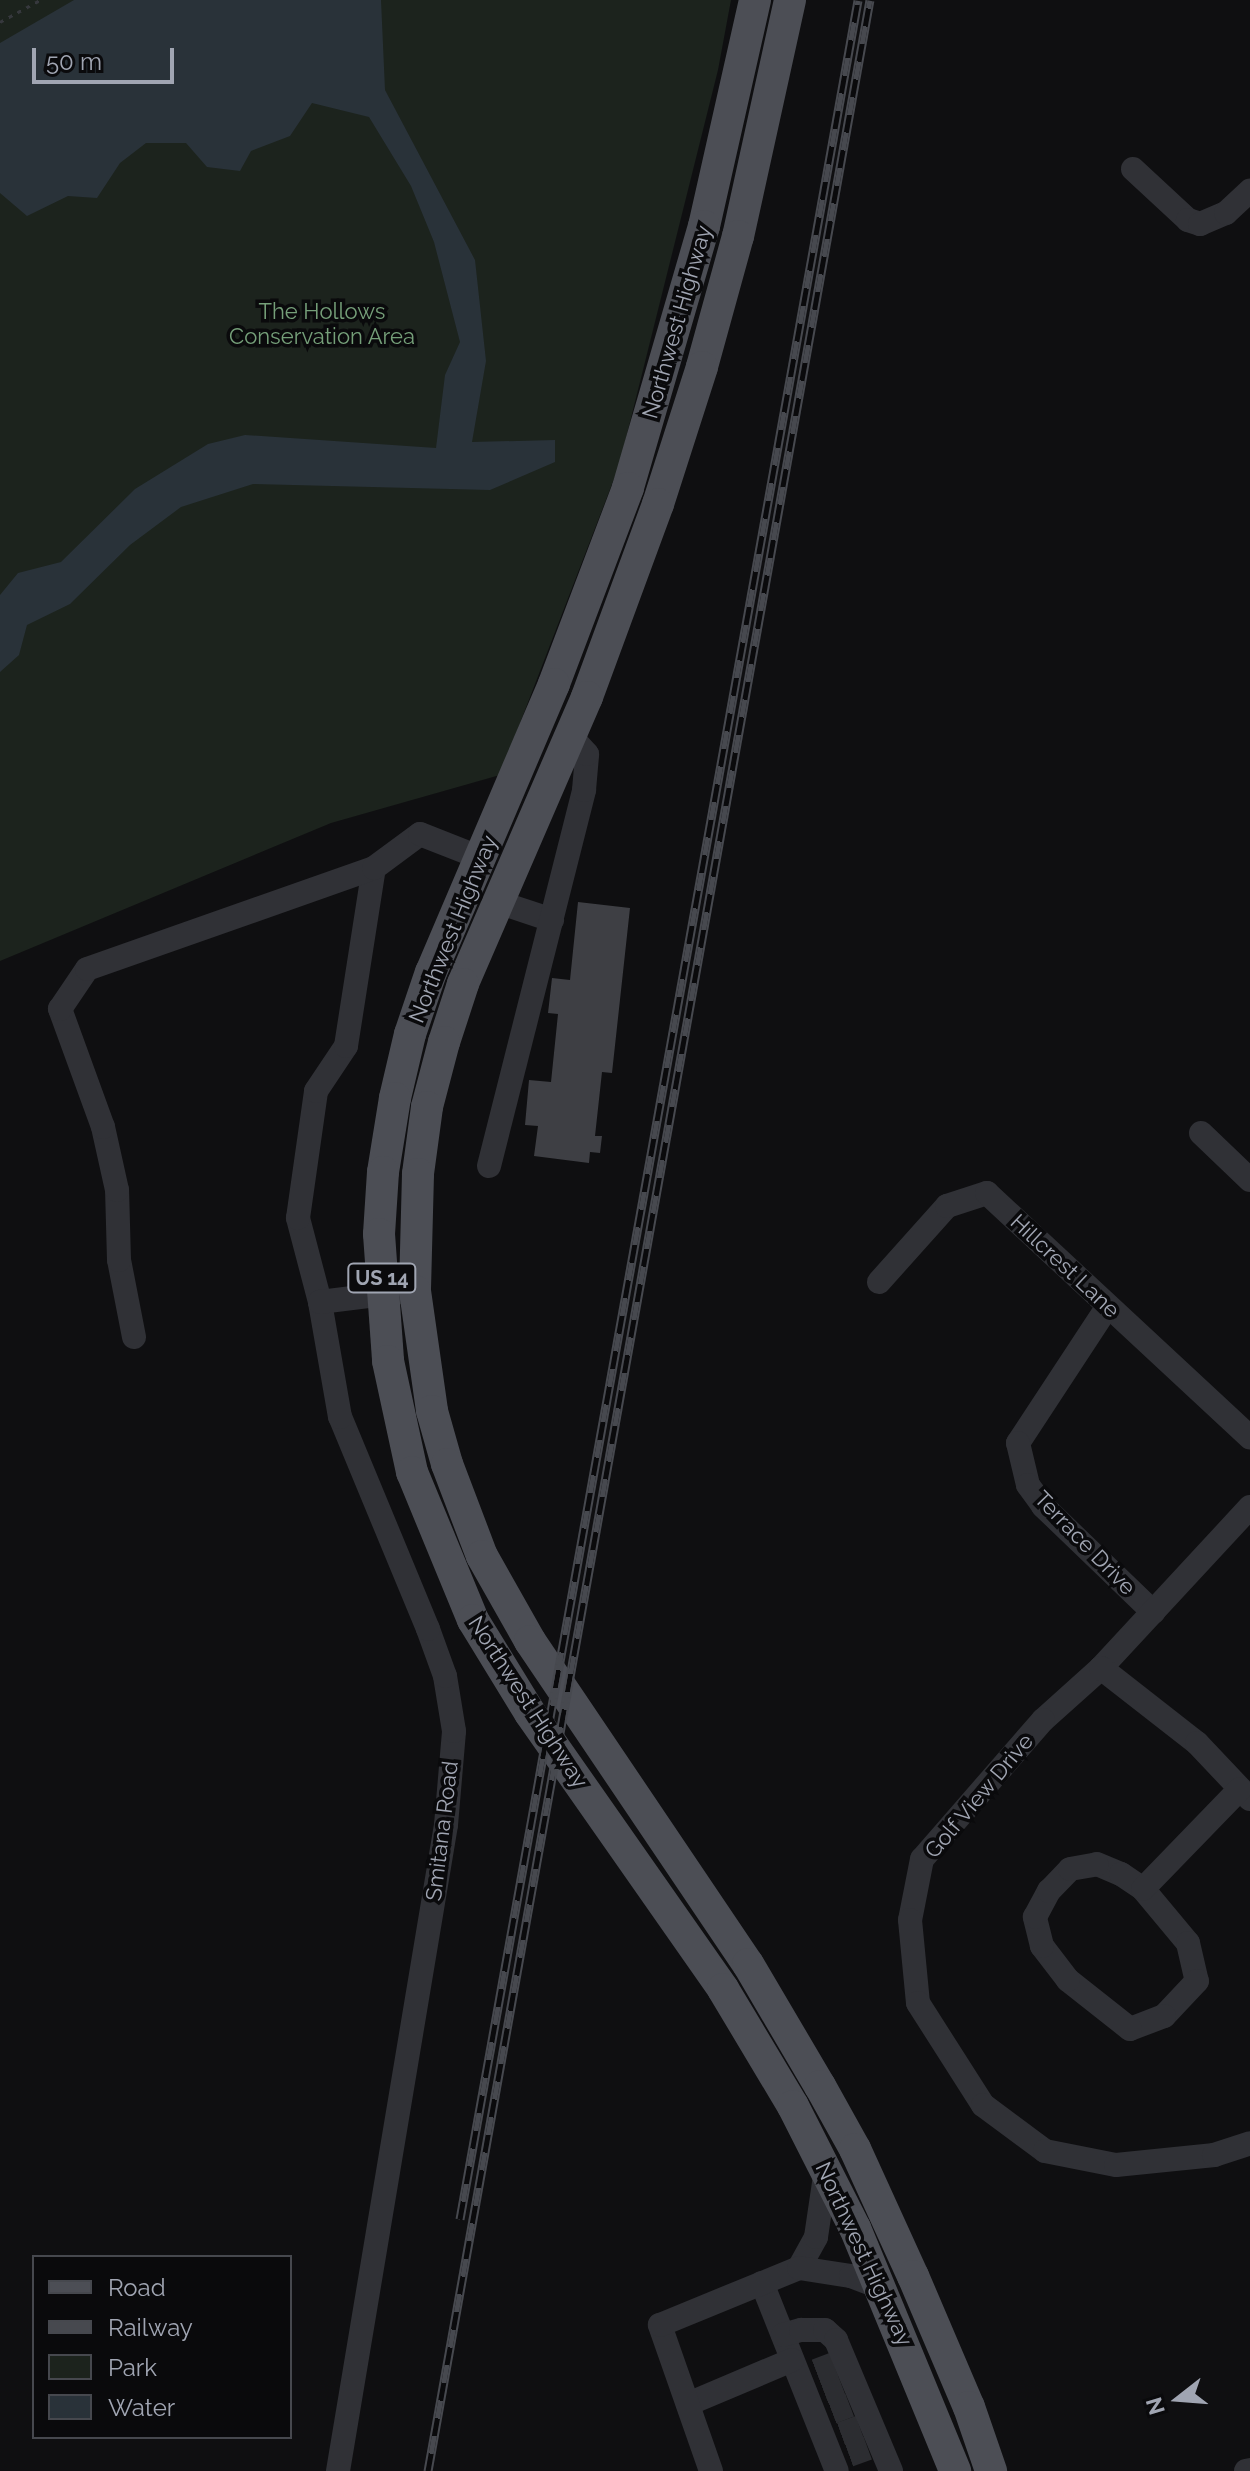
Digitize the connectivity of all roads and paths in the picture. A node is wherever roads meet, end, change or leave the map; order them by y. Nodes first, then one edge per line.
1 (40, 0) edge
2 (755, 0) edge
3 (790, 0) edge
4 (0, 22) edge
5 (1133, 169) dead end
6 (1250, 191) edge
7 (571, 736) junction
8 (481, 858) junction
9 (374, 868) junction
10 (498, 902) junction
11 (552, 920) junction
12 (1201, 1133) dead end
13 (489, 1166) dead end
14 (1250, 1180) edge
15 (879, 1282) dead end
16 (415, 1291) junction
17 (382, 1293) junction
18 (320, 1302) junction
19 (1108, 1306) junction
20 (134, 1337) dead end
21 (1250, 1437) edge
22 (1250, 1507) edge
23 (1153, 1612) junction
24 (1101, 1668) junction
25 (1245, 1794) edge
26 (1143, 1889) junction
27 (1250, 2143) edge
28 (826, 2169) junction
29 (799, 2268) junction
30 (762, 2283) junction
31 (882, 2288) junction
32 (783, 2335) junction
33 (688, 2404) junction
34 (838, 2410) edge
35 (338, 2471) edge
36 (711, 2471) edge
37 (891, 2471) edge
38 (955, 2471) edge
39 (991, 2471) edge

1 - 4 path
2 - 8 main road, Northwest Highway / US 14
3 - 7 main road, Northwest Highway / US 14
5 - 6 street
7 - 10 main road, Northwest Highway / US 14
7 - 11 street
8 - 9 street
8 - 17 main road, Northwest Highway / US 14
9 - 18 street, Smitana Road
9 - 20 street
10 - 11 street
10 - 16 main road, Northwest Highway / US 14
11 - 13 street
12 - 14 street
15 - 19 street, Hillcrest Lane
16 - 17 street
16 - 39 main road, Northwest Highway / US 14
17 - 18 street
17 - 28 main road, Northwest Highway / US 14
18 - 35 street, Smitana Road
19 - 21 street, Hillcrest Lane
19 - 23 street, Terrace Drive
22 - 23 street, Golf View Drive
23 - 24 street, Golf View Drive
24 - 25 street
24 - 27 street, Golf View Drive
25 - 26 street
26 - 26 street
28 - 29 street
28 - 31 main road, Northwest Highway / US 14
29 - 30 street
29 - 31 street
30 - 32 street
30 - 33 street
31 - 38 main road, Northwest Highway / US 14
32 - 34 street
32 - 34 street
33 - 34 street
33 - 36 street
34 - 37 street

